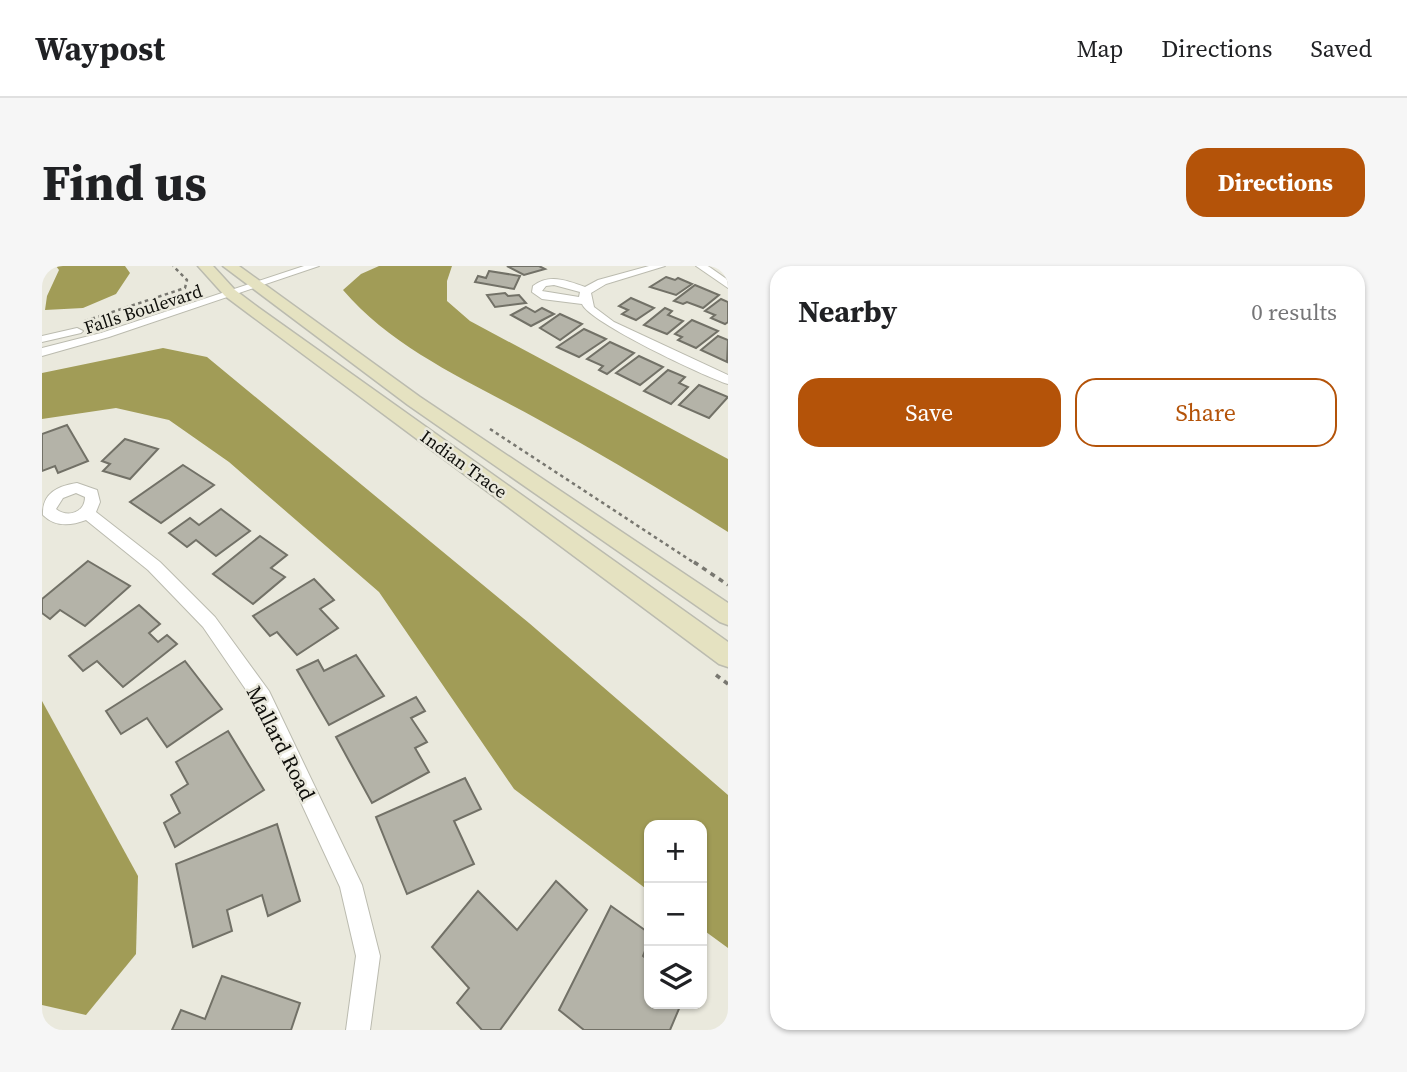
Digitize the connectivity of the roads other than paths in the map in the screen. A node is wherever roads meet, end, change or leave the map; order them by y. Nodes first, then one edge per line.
1 (205, 266) edge
2 (230, 266) edge
3 (277, 266) edge
4 (314, 266) edge
5 (660, 266) edge
6 (701, 266) edge
7 (249, 281) junction
8 (728, 285) edge
9 (226, 288) junction
10 (42, 339) edge
11 (42, 352) edge
12 (728, 380) edge
13 (86, 512) dead end
14 (728, 615) edge
15 (728, 656) edge
16 (358, 1030) edge

1 - 9 main road, Indian Trace
2 - 7 main road, Indian Trace
3 - 7 street
4 - 7 street
5 - 12 street
6 - 8 street
7 - 9 street
7 - 14 main road, Indian Trace
9 - 10 street, Falls Boulevard
9 - 11 street, Falls Boulevard
9 - 15 main road, Indian Trace
13 - 16 street, Mallard Road

